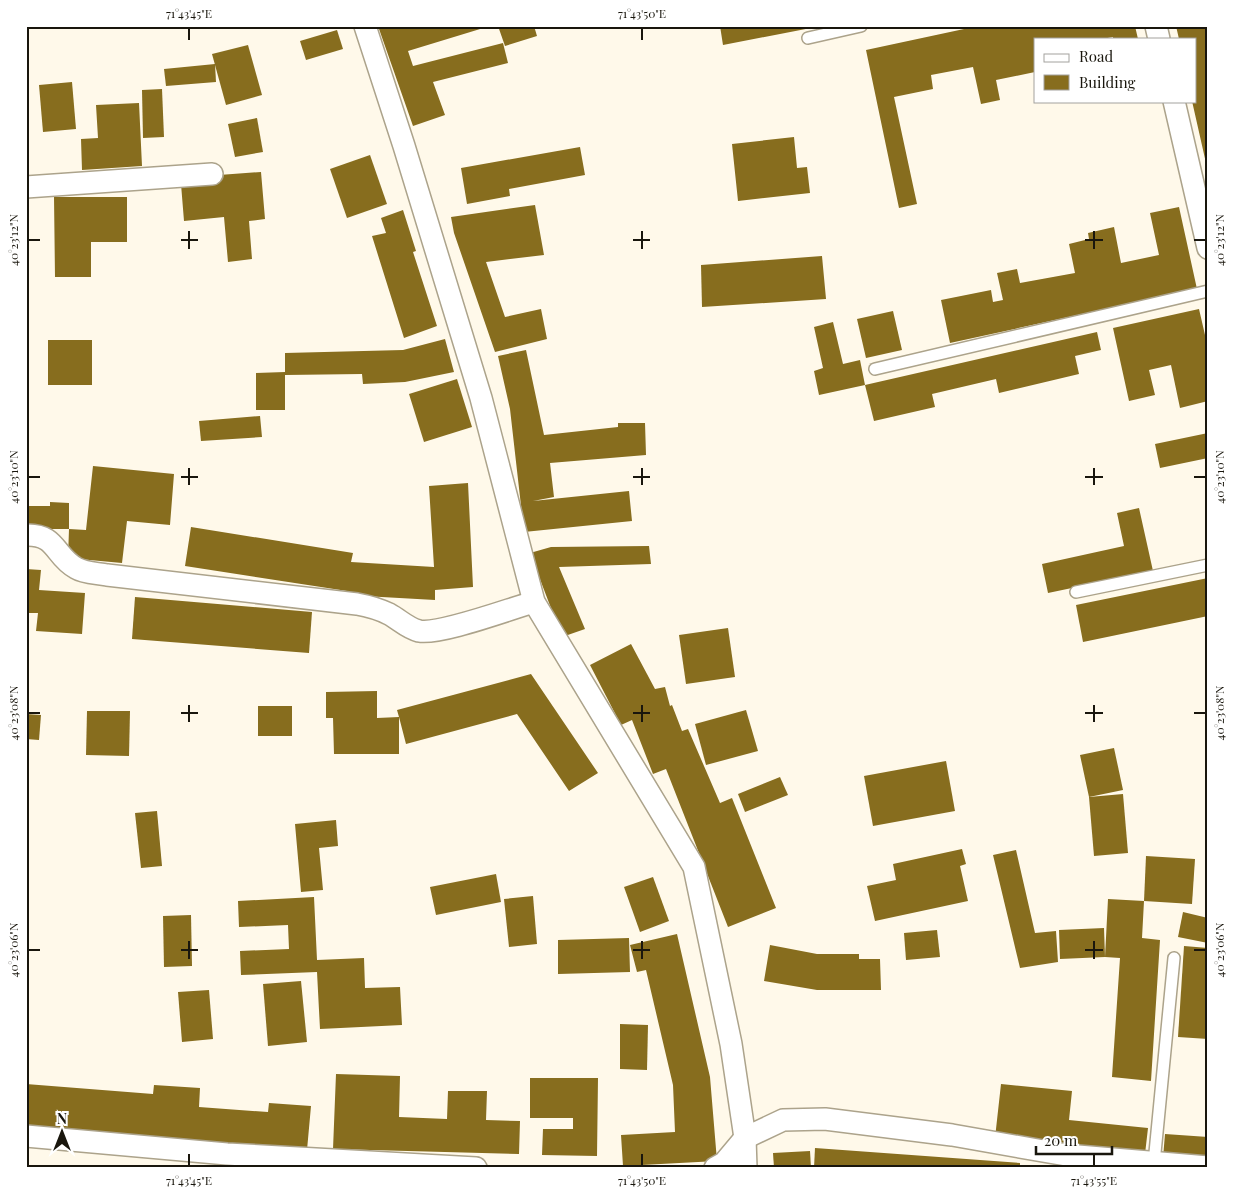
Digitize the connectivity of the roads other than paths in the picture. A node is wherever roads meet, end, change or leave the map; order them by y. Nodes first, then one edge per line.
1 (365, 26) edge
2 (861, 26) edge
3 (808, 38) dead end
4 (1174, 102) edge
5 (212, 174) dead end
6 (26, 187) edge
7 (1208, 248) edge
8 (1208, 291) edge
9 (875, 369) dead end
10 (26, 535) edge
11 (1208, 565) edge
12 (1076, 592) dead end
13 (534, 602) junction
14 (1174, 958) dead end
15 (26, 1136) edge
16 (745, 1138) junction
17 (1154, 1163) junction
18 (1208, 1167) edge
19 (476, 1168) edge
20 (715, 1168) edge
21 (746, 1168) edge

1 - 13 street
2 - 3 lane
4 - 7 street
5 - 6 street
8 - 9 lane
10 - 13 street
11 - 12 lane
13 - 16 street
14 - 17 lane
15 - 19 street
16 - 17 street
16 - 20 street
16 - 21 street
17 - 18 street

